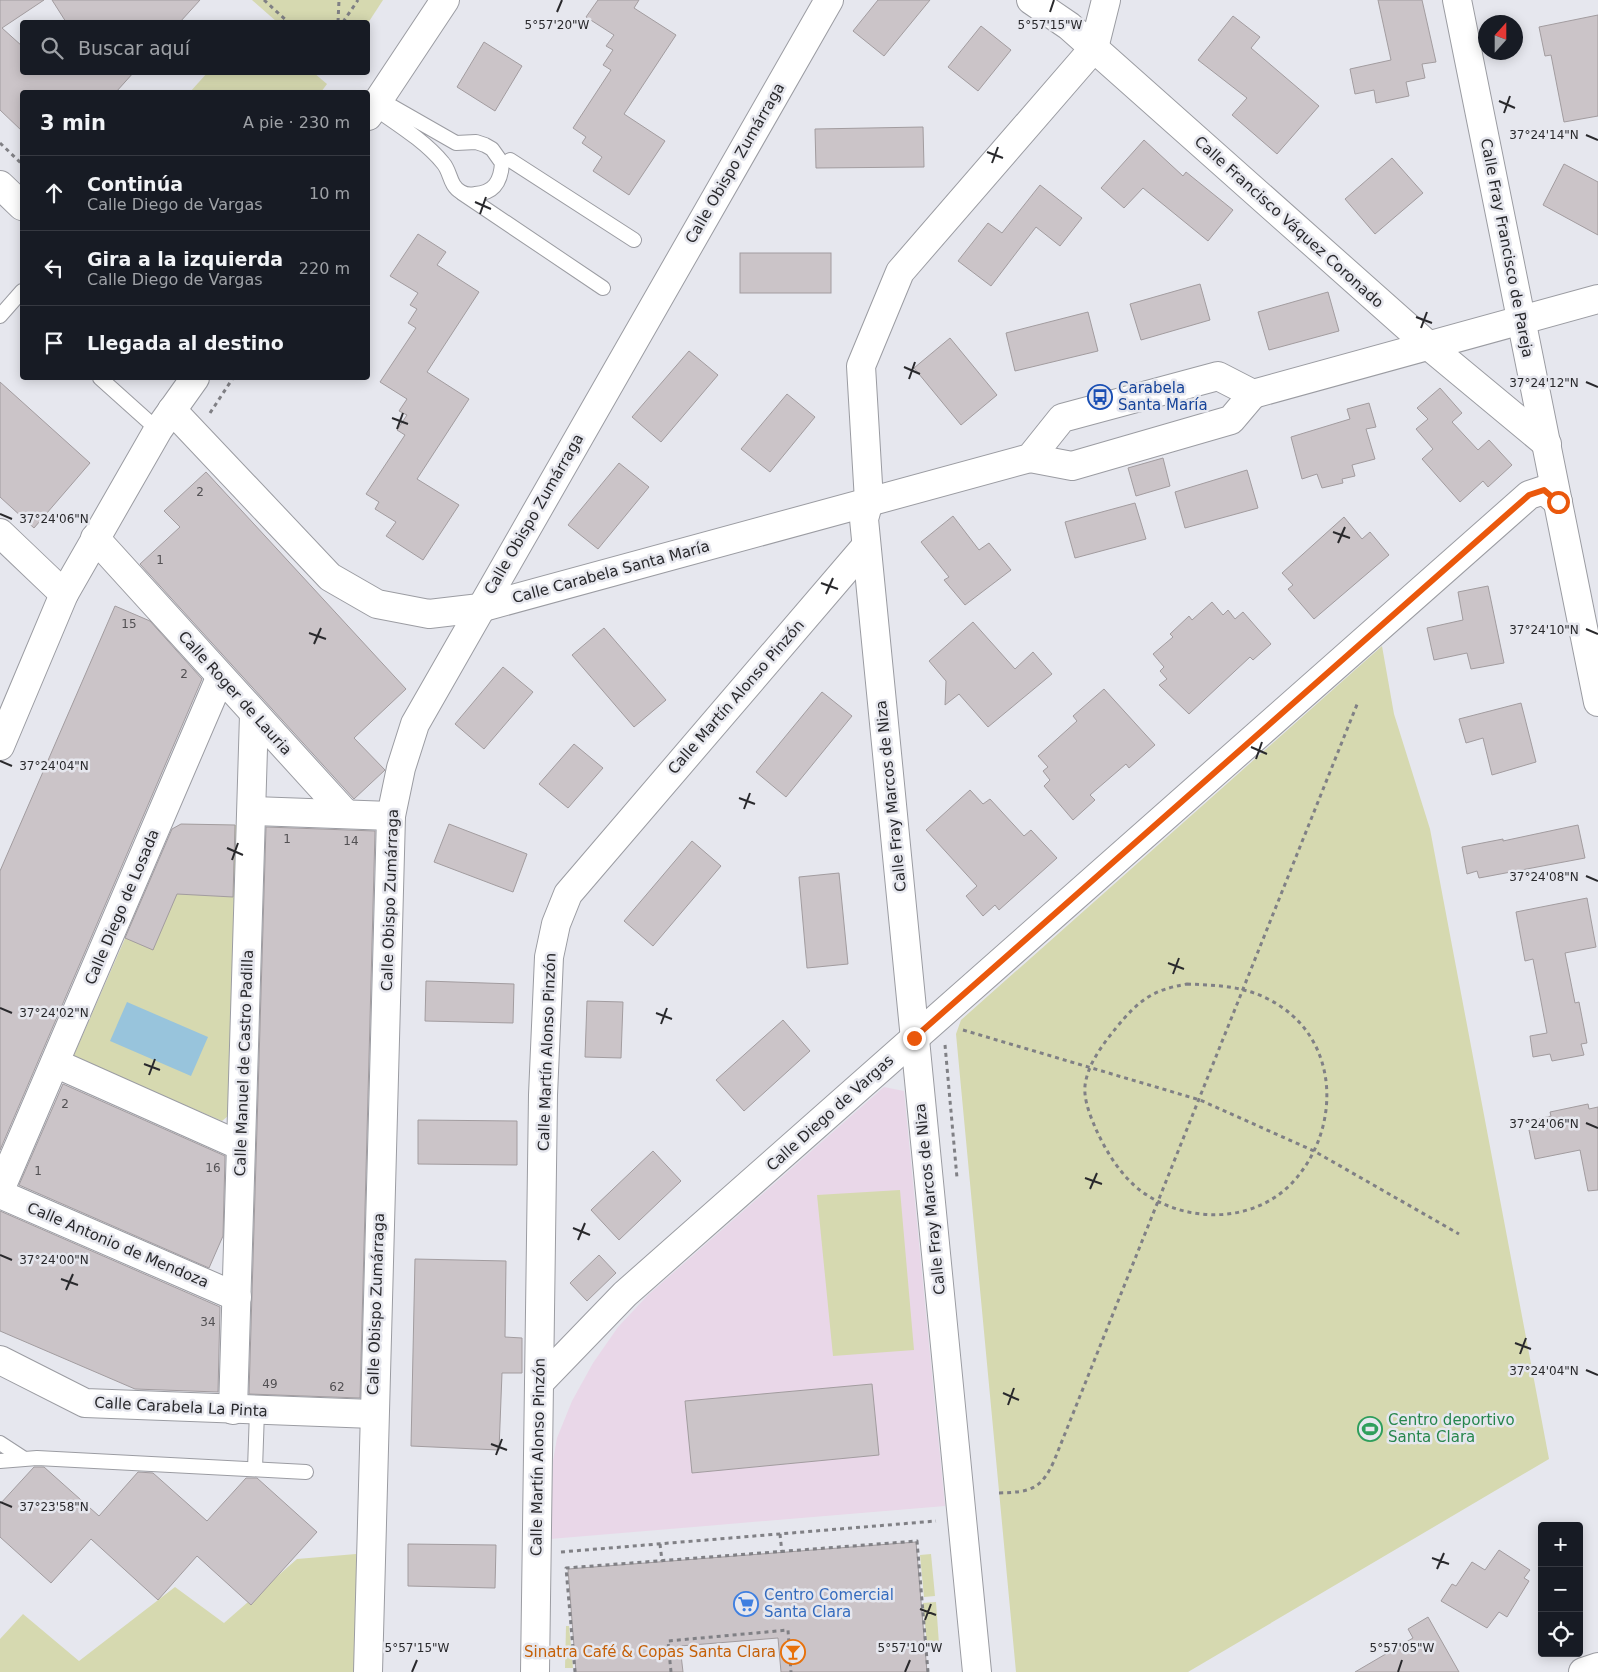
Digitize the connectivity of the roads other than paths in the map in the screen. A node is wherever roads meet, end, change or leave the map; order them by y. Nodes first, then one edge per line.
1 (445, 0) edge
2 (829, 0) edge
3 (1031, 0) edge
4 (1106, 0) edge
5 (1457, 0) edge
6 (1094, 48) junction
7 (373, 107) edge
8 (510, 160) dead end
9 (0, 185) edge
10 (459, 191) junction
11 (20, 204) edge
12 (634, 240) dead end
13 (603, 288) dead end
14 (20, 299) edge
15 (1598, 300) edge
16 (0, 316) edge
17 (1521, 321) junction
18 (1430, 346) junction
19 (103, 380) edge
20 (194, 380) edge
21 (1253, 394) junction
22 (165, 420) junction
23 (1547, 444) junction
24 (1030, 458) junction
25 (869, 500) junction
26 (1558, 502) junction
27 (0, 534) edge
28 (95, 538) junction
29 (866, 546) junction
30 (64, 594) junction
31 (480, 608) junction
32 (220, 678) junction
33 (1598, 702) edge
34 (254, 715) junction
35 (0, 746) edge
36 (252, 811) junction
37 (346, 814) junction
38 (391, 816) junction
39 (914, 1038) junction
40 (55, 1063) junction
41 (241, 1146) junction
42 (0, 1192) edge
43 (237, 1296) junction
44 (0, 1360) edge
45 (539, 1383) junction
46 (245, 1410) junction
47 (373, 1414) junction
48 (0, 1443) edge
49 (23, 1458) junction
50 (0, 1461) edge
51 (255, 1469) junction
52 (306, 1472) dead end
53 (1598, 1667) edge
54 (368, 1672) edge
55 (535, 1672) edge
56 (977, 1672) edge
57 (1584, 1672) edge

1 - 7 street
2 - 31 street, Calle Obispo Zumárraga
3 - 6 street, Calle Francisco Váquez Coronado
4 - 6 street, Calle Fray Marcos de Niza
5 - 17 street, Calle Fray Francisco de Pareja
6 - 18 street, Calle Francisco Váquez Coronado
6 - 25 street, Calle Fray Marcos de Niza
7 - 10 lane
7 - 10 lane
8 - 12 lane
9 - 11 street
10 - 13 lane
14 - 16 lane
15 - 17 street
17 - 18 street
17 - 23 street, Calle Fray Francisco de Pareja
18 - 21 street
18 - 23 street, Calle Francisco Váquez Coronado
19 - 22 lane
20 - 22 street
21 - 24 street, Calle Carabela Santa María
21 - 24 street
22 - 28 street
22 - 31 street, Calle Carabela Santa María
23 - 26 street, Calle Fray Francisco de Pareja
24 - 25 street, Calle Carabela Santa María
25 - 29 street, Calle Fray Marcos de Niza
25 - 31 street, Calle Carabela Santa María
26 - 33 street, Calle Fray Francisco de Pareja
26 - 39 street, Calle Diego de Vargas
27 - 30 street
28 - 30 street
28 - 32 street, Calle Roger de Lauria
29 - 39 street, Calle Fray Marcos de Niza
29 - 45 street, Calle Martín Alonso Pinzón
30 - 35 street
31 - 38 street, Calle Obispo Zumárraga
32 - 34 street, Calle Roger de Lauria
32 - 40 street, Calle Diego de Losada
34 - 36 street, Calle Manuel de Castro Padilla
34 - 37 street, Calle Roger de Lauria
36 - 37 street
36 - 41 street, Calle Manuel de Castro Padilla
37 - 38 street
38 - 47 street, Calle Obispo Zumárraga
39 - 45 street, Calle Diego de Vargas
39 - 56 street, Calle Fray Marcos de Niza
40 - 41 street
40 - 42 street, Calle Diego de Losada
41 - 43 street, Calle Manuel de Castro Padilla
42 - 43 street, Calle Antonio de Mendoza
43 - 46 street, Calle Manuel de Castro Padilla
44 - 46 street, Calle Carabela La Pinta
45 - 55 street, Calle Martín Alonso Pinzón
46 - 47 street, Calle Carabela La Pinta
46 - 51 lane
47 - 54 street, Calle Obispo Zumárraga
48 - 49 lane
49 - 50 lane
49 - 51 lane
51 - 52 lane
53 - 57 street

